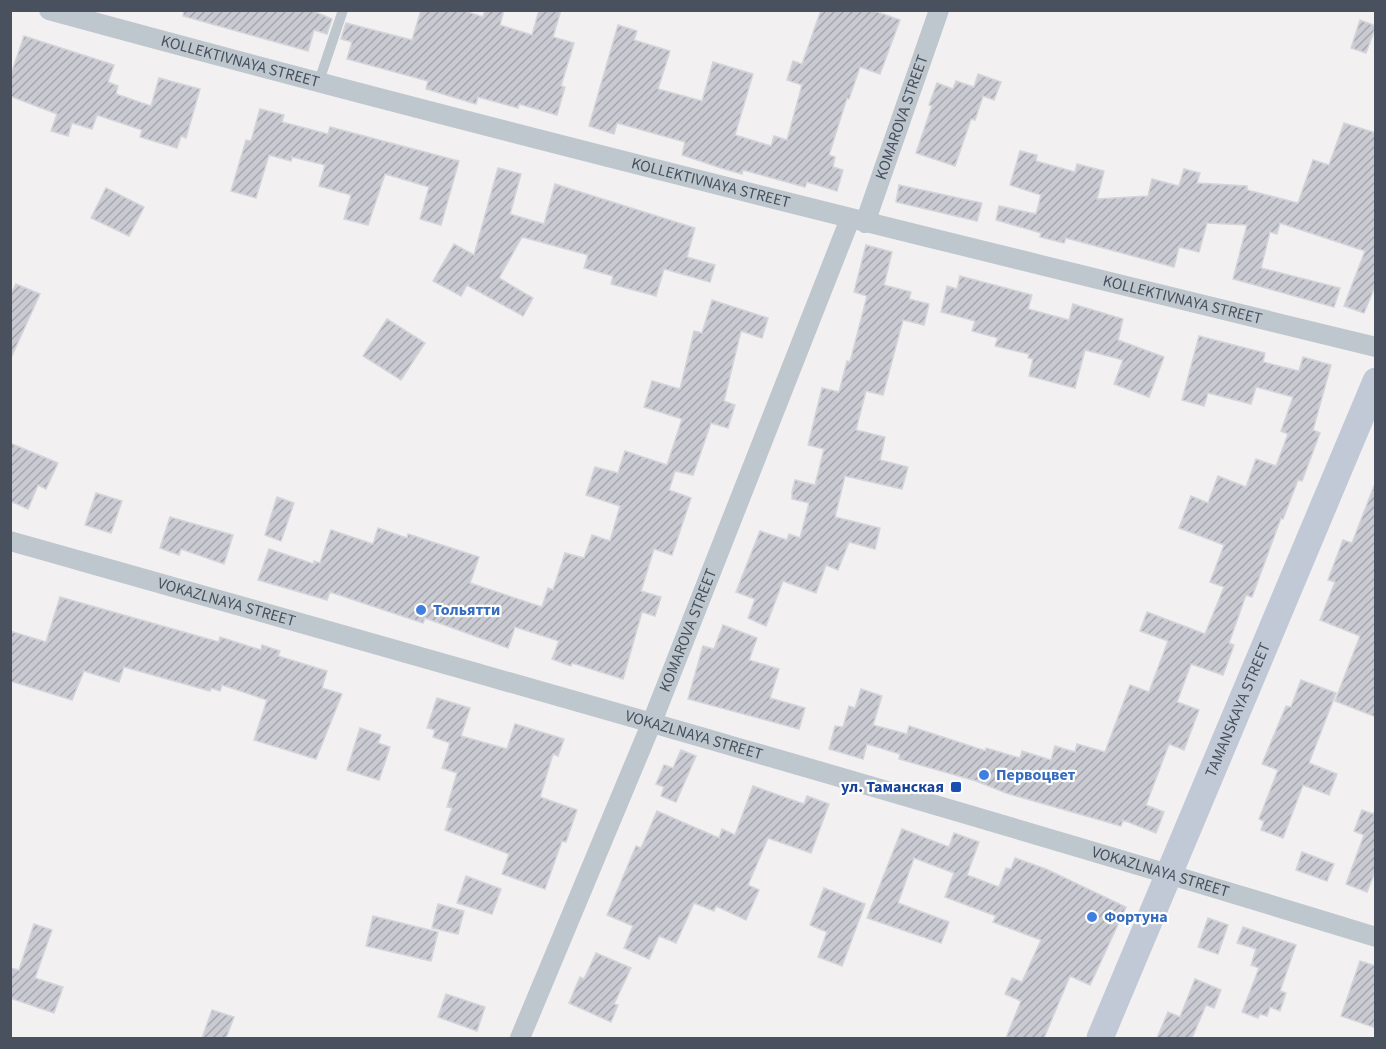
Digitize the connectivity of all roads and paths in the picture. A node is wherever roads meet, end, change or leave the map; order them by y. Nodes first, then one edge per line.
1 (49, 10) edge
2 (343, 10) edge
3 (939, 10) edge
4 (318, 84) junction
5 (858, 221) junction
6 (1376, 347) edge
7 (1376, 381) edge
8 (10, 542) edge
9 (652, 722) junction
10 (1170, 874) junction
11 (1376, 937) edge
12 (520, 1038) edge
13 (1100, 1038) edge

1 - 4 street, KOLLEKTIVNAYA STREET
2 - 4 lane
3 - 5 street, KOMAROVA STREET
4 - 5 street, KOLLEKTIVNAYA STREET
5 - 6 street, KOLLEKTIVNAYA STREET
5 - 9 street, KOMAROVA STREET
7 - 10 street, TAMANSKAYA STREET
8 - 9 street, VOKAZLNAYA STREET
9 - 10 street, VOKAZLNAYA STREET
9 - 12 street, KOMAROVA STREET
10 - 11 street, VOKAZLNAYA STREET
10 - 13 street, TAMANSKAYA STREET

